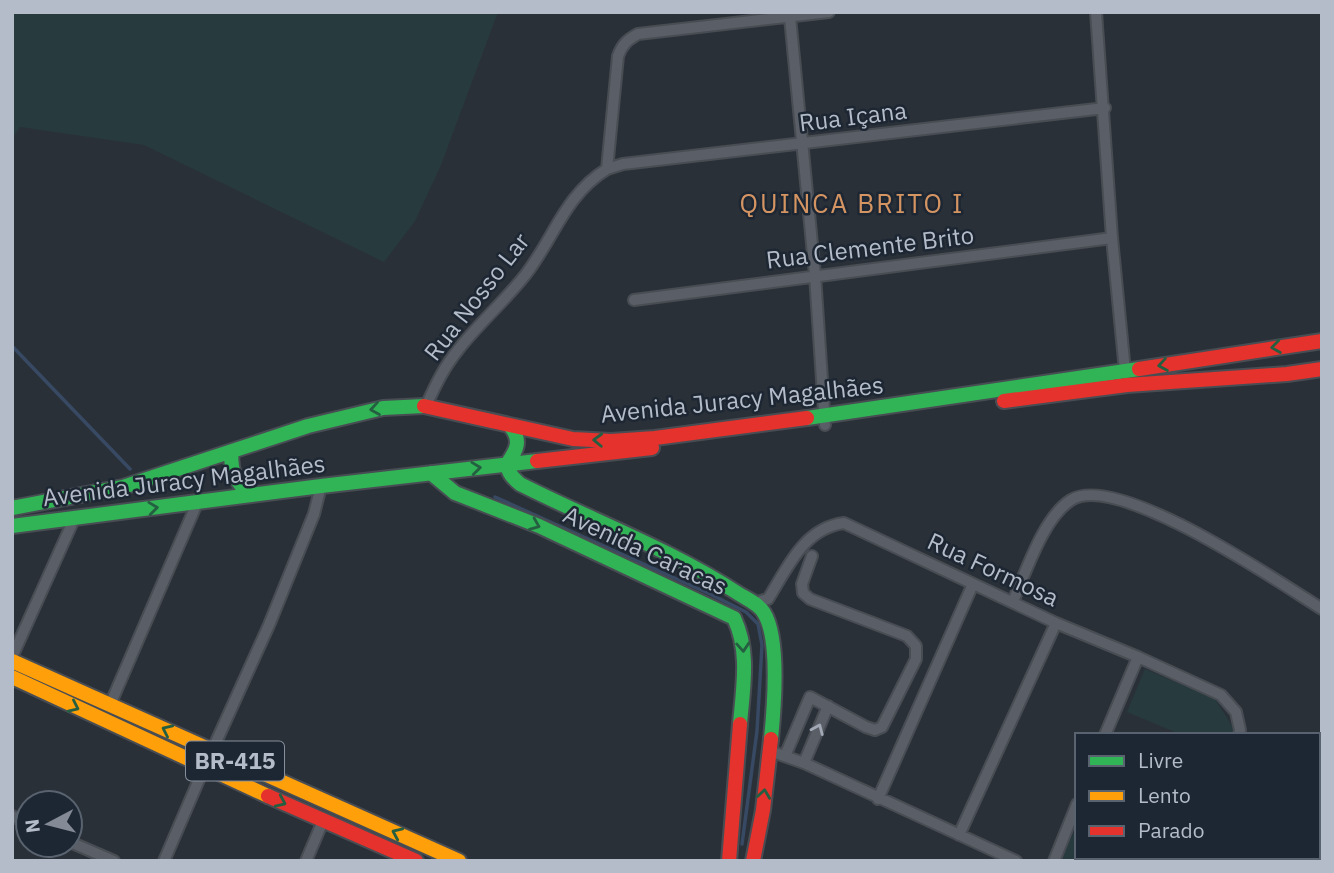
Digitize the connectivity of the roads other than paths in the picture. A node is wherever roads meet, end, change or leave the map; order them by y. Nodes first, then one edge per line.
1 (829, 12) edge
2 (1096, 12) edge
3 (790, 17) junction
4 (1105, 108) junction
5 (802, 145) junction
6 (607, 169) junction
7 (1112, 238) junction
8 (815, 275) junction
9 (634, 300) dead end
10 (1322, 341) edge
11 (1230, 354) junction
12 (1322, 369) edge
13 (1125, 371) junction
14 (1233, 377) junction
15 (426, 406) junction
16 (825, 421) junction
17 (510, 426) junction
18 (232, 451) junction
19 (507, 464) junction
20 (431, 473) junction
21 (321, 486) junction
22 (251, 495) junction
23 (198, 501) junction
24 (12, 508) edge
25 (75, 517) junction
26 (12, 526) edge
27 (812, 556) dead end
28 (973, 584) junction
29 (1013, 601) junction
30 (754, 603) junction
31 (1322, 609) edge
32 (1056, 623) junction
33 (1138, 657) junction
34 (12, 659) edge
35 (12, 677) edge
36 (110, 705) junction
37 (828, 706) junction
38 (1106, 733) edge
39 (1239, 733) edge
40 (212, 751) junction
41 (778, 753) junction
42 (804, 763) junction
43 (204, 768) junction
44 (878, 799) junction
45 (1075, 809) edge
46 (323, 821) junction
47 (959, 835) junction
48 (84, 848) edge
49 (730, 860) edge
50 (114, 861) edge
51 (164, 861) edge
52 (306, 861) edge
53 (416, 861) edge
54 (459, 861) edge
55 (753, 861) edge
56 (1016, 861) edge
57 (1054, 861) edge

1 - 3 street
2 - 4 street
3 - 5 street
3 - 6 street
4 - 5 street, Rua Içana
4 - 7 street
5 - 6 street, Rua Içana
5 - 8 street
6 - 15 street, Rua Nosso Lar
7 - 8 street, Rua Clemente Brito
7 - 13 street
8 - 9 street, Rua Clemente Brito
8 - 16 street
10 -> 11 main road, Avenida Juracy Magalhães
11 -> 13 main road, Avenida Juracy Magalhães
11 - 14 main road
12 - 14 main road, Avenida Juracy Magalhães
13 - 16 main road, Avenida Juracy Magalhães
14 - 16 main road, Avenida Juracy Magalhães
15 - 17 main road, Avenida Juracy Magalhães
15 -> 18 main road, Avenida Juracy Magalhães
16 -> 17 main road, Avenida Juracy Magalhães
16 - 19 main road, Avenida Juracy Magalhães
17 - 19 main road
18 - 22 main road
18 - 24 main road, Avenida Juracy Magalhães
20 -> 19 main road, Avenida Juracy Magalhães
19 - 30 main road, Avenida Caracas
20 - 21 main road, Avenida Juracy Magalhães
20 -> 49 main road, Avenida Caracas
21 - 22 main road, Avenida Juracy Magalhães
21 - 40 street
22 - 23 main road, Avenida Juracy Magalhães
25 -> 23 main road, Avenida Juracy Magalhães
23 - 36 street
25 - 26 main road, Avenida Juracy Magalhães
25 - 34 street
27 - 37 street
28 - 29 street, Rua Formosa
28 - 30 street, Rua Formosa
28 - 44 street
29 - 31 street
29 - 32 street, Rua Formosa
30 - 41 main road, Avenida Caracas
32 - 33 street, Rua Formosa
32 - 47 street
33 - 38 street
33 - 39 street, Rua Formosa
34 - 36 main road, BR-415
35 -> 43 main road
40 -> 36 main road, BR-415
37 - 41 street
42 -> 37 street
54 -> 40 main road, BR-415
41 - 42 street
55 -> 41 main road, Avenida Caracas
42 - 44 street
43 -> 46 main road
43 - 51 street
44 - 47 street
45 - 57 street
46 - 52 street
46 - 53 main road
47 - 56 street
48 - 50 street

